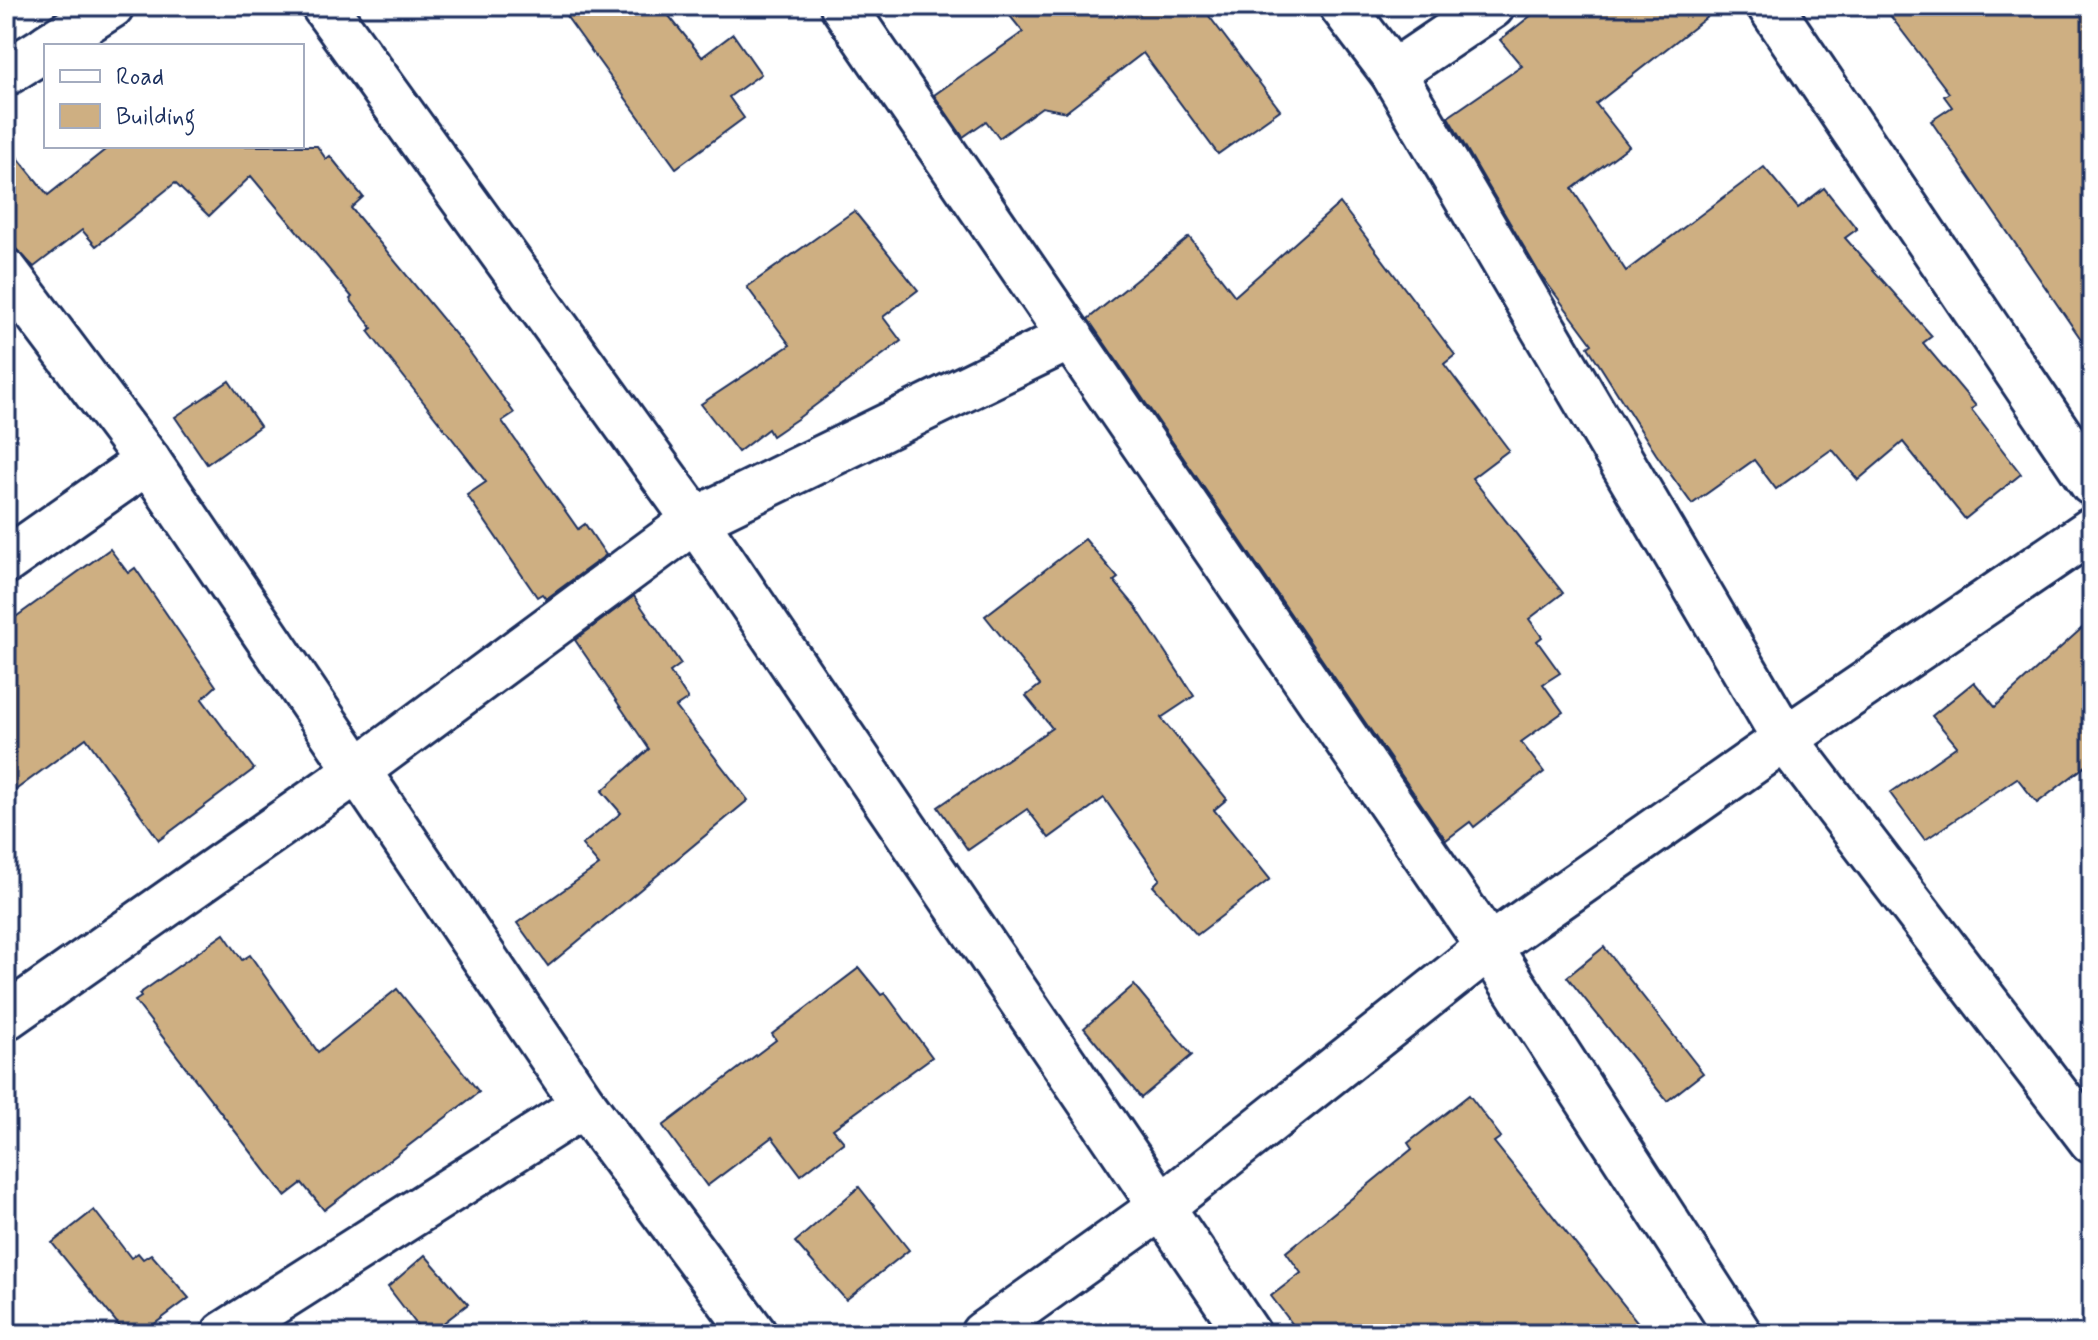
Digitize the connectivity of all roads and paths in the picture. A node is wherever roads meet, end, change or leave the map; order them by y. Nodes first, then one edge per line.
1 (111, 6) edge
2 (324, 6) edge
3 (843, 6) edge
4 (1342, 6) edge
5 (1492, 6) edge
6 (1770, 6) edge
7 (52, 44) edge
8 (44, 49) edge
9 (6, 73) edge
10 (1393, 73) junction
11 (6, 272) edge
12 (1071, 337) junction
13 (148, 461) junction
14 (2092, 483) edge
15 (695, 520) junction
16 (2092, 530) edge
17 (6, 561) edge
18 (1785, 739) junction
19 (358, 770) junction
20 (1489, 947) junction
21 (6, 1017) edge
22 (584, 1105) junction
23 (2092, 1141) edge
24 (1161, 1207) junction
25 (224, 1334) edge
26 (754, 1334) edge
27 (983, 1334) edge
28 (1248, 1334) edge
29 (1739, 1334) edge

1 - 7 street
2 - 15 street
3 - 12 street
4 - 10 street
5 - 10 street
6 - 14 street
8 - 9 street
10 - 18 street
11 - 13 street
12 - 15 street
12 - 20 street
13 - 17 street
13 - 19 street
15 - 19 street
15 - 24 street
16 - 18 street
18 - 20 street
18 - 23 street
19 - 21 street
19 - 22 street
20 - 24 street
20 - 29 street
22 - 25 street
22 - 26 street
24 - 27 street
24 - 28 street

